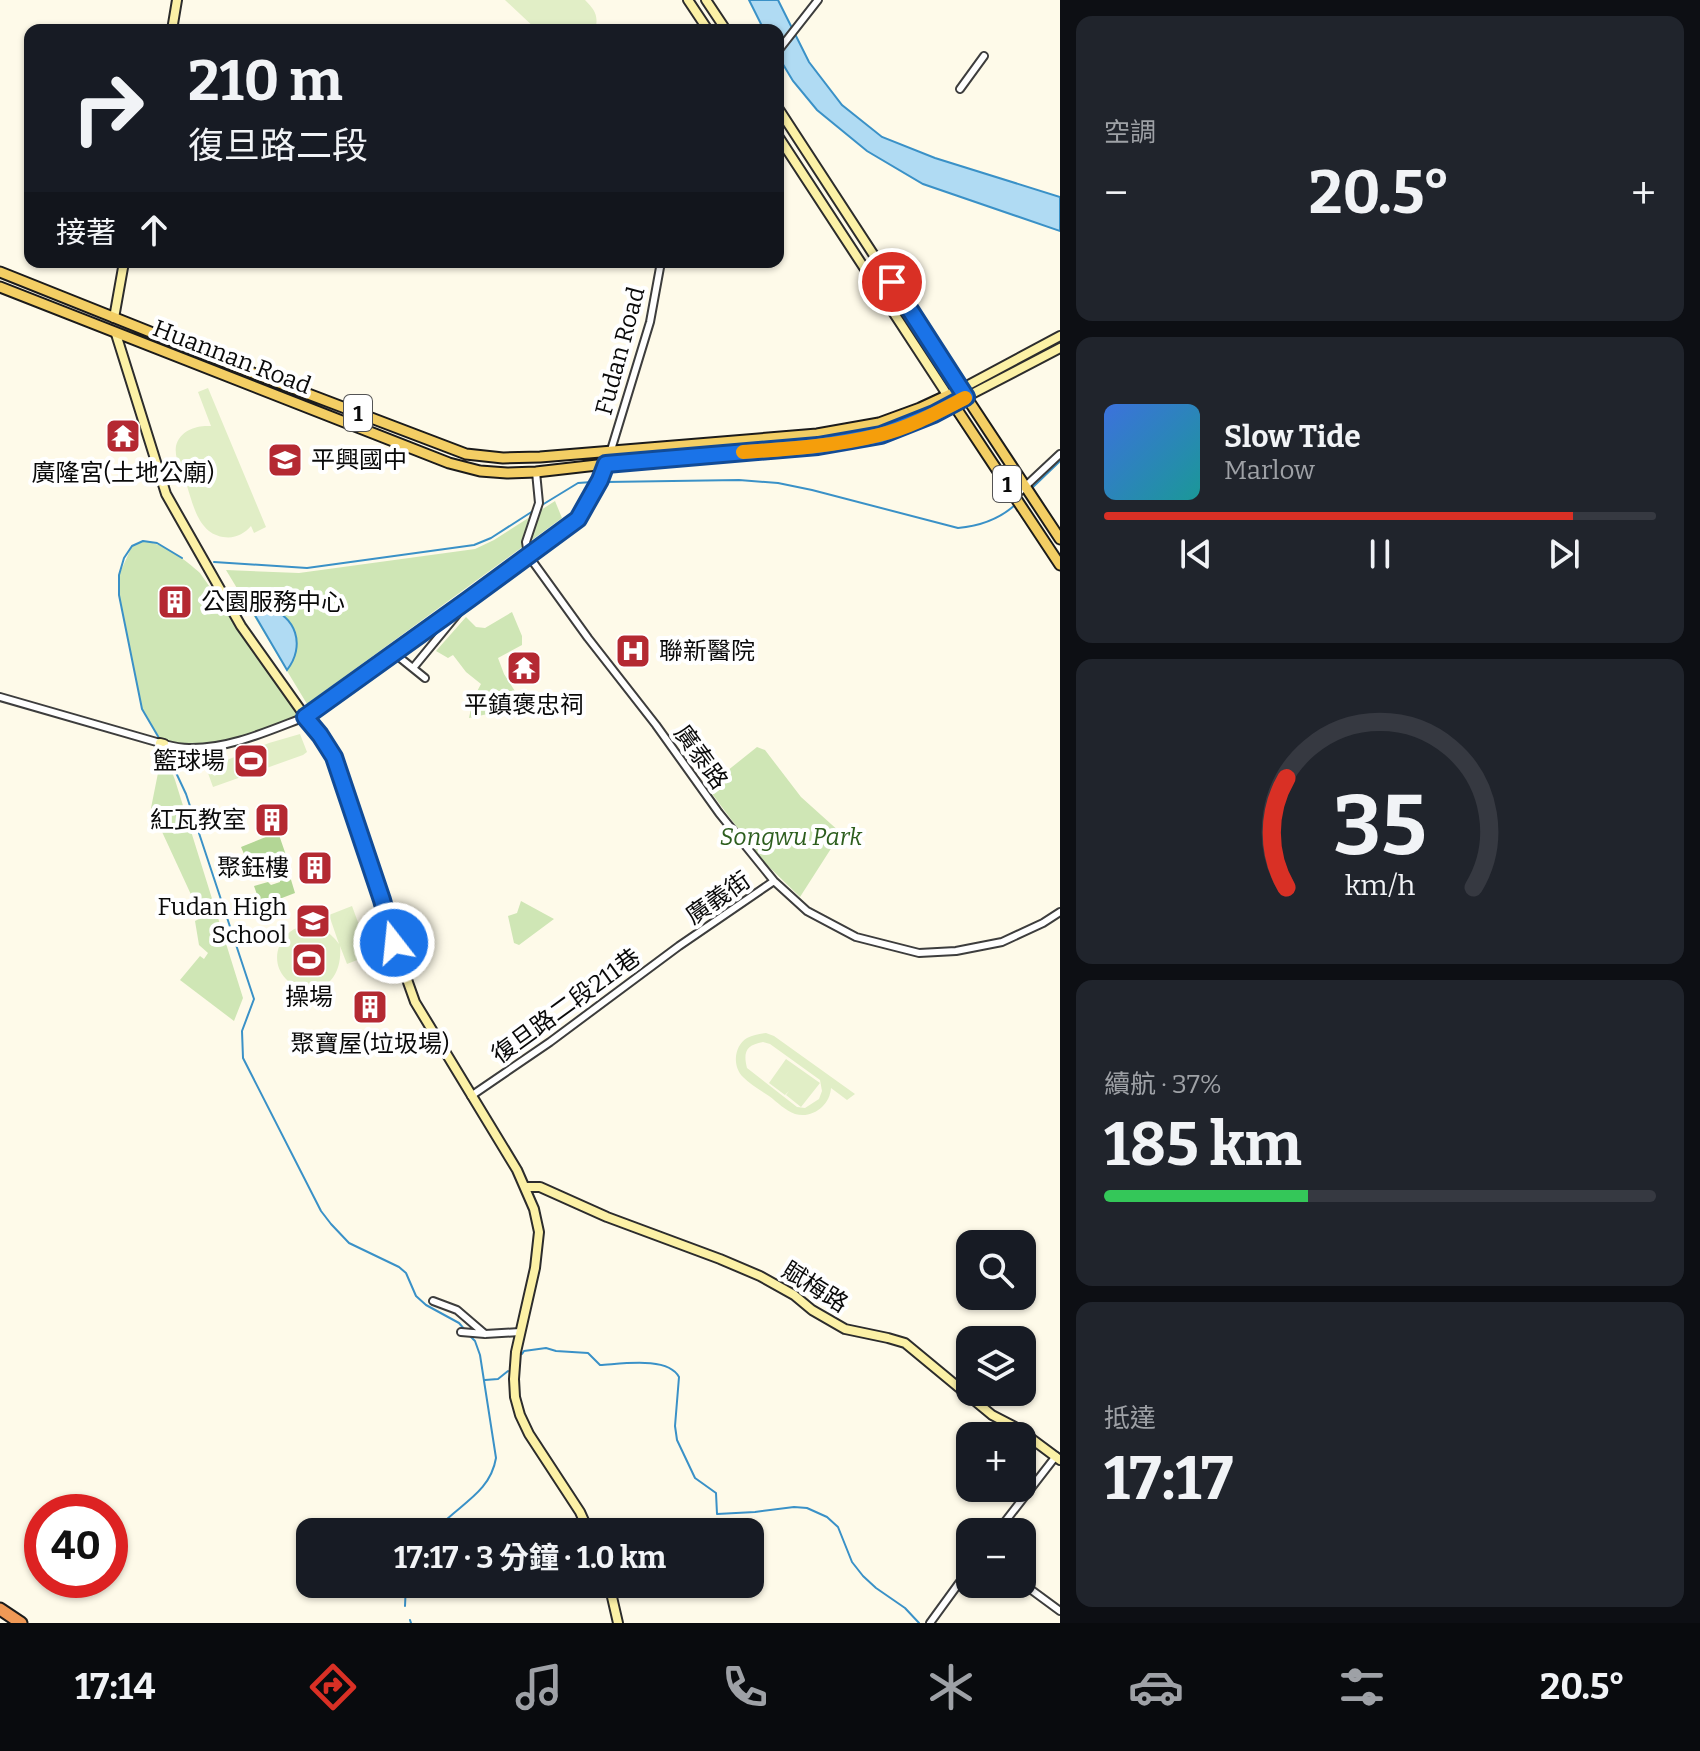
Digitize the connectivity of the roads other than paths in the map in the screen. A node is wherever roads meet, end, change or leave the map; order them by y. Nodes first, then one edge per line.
1 (177, 0) edge
2 (688, 0) edge
3 (706, 0) edge
4 (818, 0) edge
5 (173, 24) edge
6 (704, 24) edge
7 (722, 24) edge
8 (784, 44) edge
9 (984, 56) dead end
10 (960, 89) dead end
11 (784, 117) edge
12 (784, 145) edge
13 (123, 268) edge
14 (660, 268) edge
15 (0, 272) edge
16 (0, 287) edge
17 (114, 318) junction
18 (116, 334) junction
19 (1060, 336) edge
20 (1060, 348) edge
21 (964, 393) junction
22 (951, 400) junction
23 (340, 407) junction
24 (336, 420) junction
25 (611, 450) junction
26 (1060, 454) edge
27 (606, 464) junction
28 (536, 472) junction
29 (1026, 487) junction
30 (1015, 496) junction
31 (1060, 539) edge
32 (528, 555) junction
33 (1060, 565) edge
34 (468, 600) junction
35 (394, 653) junction
36 (413, 668) junction
37 (425, 678) dead end
38 (0, 697) edge
39 (305, 717) junction
40 (774, 881) junction
41 (1060, 912) edge
42 (682, 945) joint
43 (471, 1096) junction
44 (525, 1187) junction
45 (433, 1301) dead end
46 (461, 1332) dead end
47 (520, 1332) junction
48 (485, 1334) junction
49 (1058, 1458) edge
50 (583, 1518) edge
51 (1009, 1518) edge
52 (956, 1587) edge
53 (1036, 1593) edge
54 (612, 1598) edge
55 (0, 1609) edge
56 (1060, 1611) edge
57 (21, 1623) edge
58 (618, 1623) edge
59 (930, 1623) edge

1 - 5 street
2 - 6 street
3 - 7 street
4 - 8 street
9 - 10 street
11 - 21 street
12 - 22 street
13 - 17 street
14 - 25 street, Fudan Road
15 - 17 main road, Huannan Road / 1
16 - 18 main road, Huannan Road / 1
17 - 18 street
17 - 23 main road, Huannan Road / 1
18 - 24 main road, Huannan Road / 1
18 - 39 street
19 - 21 street
20 - 21 street
21 - 22 main road, Huannan Road / 1
21 - 29 main road, 1
22 - 25 main road, Huannan Road / 1
22 - 27 main road, Huannan Road / 1
22 - 30 main road, 1
23 - 24 main road
23 - 25 main road, Huannan Road / 1
24 - 28 main road, Huannan Road / 1
25 - 27 street
26 - 29 street
27 - 28 main road, Huannan Road / 1
27 - 32 street
28 - 32 street
29 - 30 street
29 - 31 main road, 1
30 - 33 main road, 1
32 - 34 street
32 - 40 street, 廣泰路
34 - 35 street
34 - 36 street
35 - 36 street
35 - 39 street
36 - 37 street
38 - 39 street
39 - 43 street
40 - 41 street, 廣泰路
40 - 42 street, 廣義街
42 - 43 street, 復旦路二段211巷
43 - 44 street
44 - 47 street
44 - 49 street, 賦梅路
45 - 48 street
46 - 48 street
47 - 48 street
47 - 50 street
49 - 51 street
52 - 59 street
53 - 56 street
54 - 58 street
55 - 57 highway

